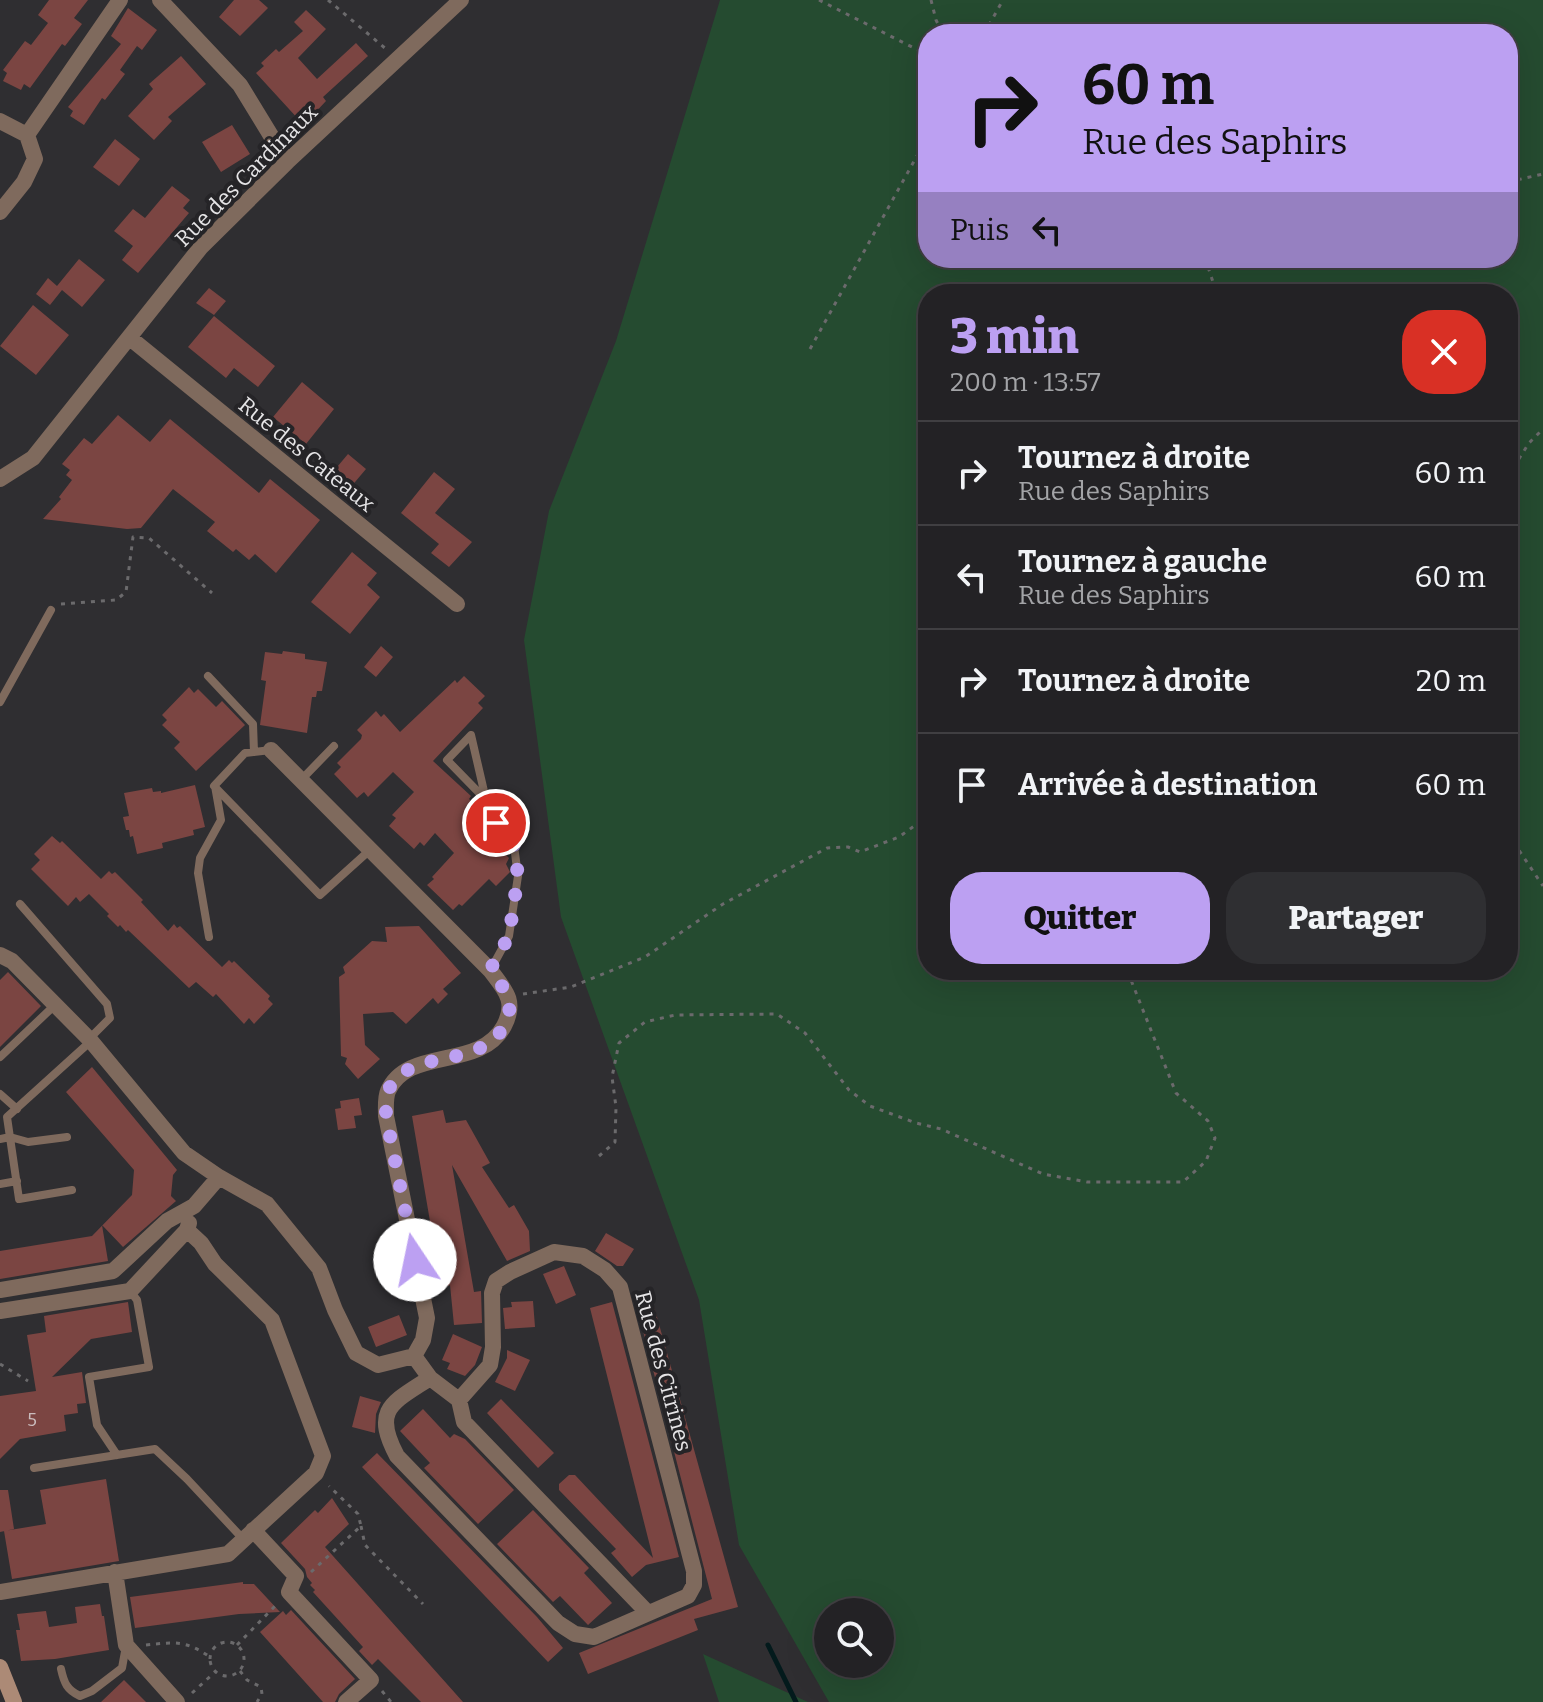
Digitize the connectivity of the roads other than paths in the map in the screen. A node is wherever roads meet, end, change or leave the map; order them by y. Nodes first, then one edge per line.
1 (120, 0) edge
2 (160, 0) edge
3 (461, 0) edge
4 (0, 121) edge
5 (27, 135) junction
6 (287, 162) junction
7 (0, 212) edge
8 (130, 338) junction
9 (7, 473) edge
10 (0, 488) edge
11 (457, 604) dead end
12 (51, 610) road end
13 (208, 676) dead end
14 (0, 702) edge
15 (334, 746) dead end
16 (263, 751) junction
17 (302, 779) junction
18 (214, 786) junction
19 (486, 800) junction
20 (370, 850) junction
21 (20, 904) dead end
22 (209, 937) dead end
23 (0, 955) edge
24 (490, 970) junction
25 (55, 1005) junction
26 (90, 1040) junction
27 (0, 1057) edge
28 (0, 1094) edge
29 (17, 1109) junction
30 (10, 1137) junction
31 (67, 1137) dead end
32 (0, 1139) edge
33 (219, 1177) junction
34 (17, 1181) junction
35 (0, 1184) edge
36 (72, 1190) dead end
37 (194, 1206) junction
38 (187, 1230) junction
39 (121, 1266) junction
40 (0, 1290) edge
41 (130, 1291) junction
42 (0, 1311) edge
43 (414, 1356) junction
44 (430, 1378) junction
45 (459, 1400) junction
46 (117, 1455) junction
47 (34, 1468) dead end
48 (248, 1535) junction
49 (115, 1572) junction
50 (0, 1592) edge
51 (647, 1612) junction
52 (126, 1645) junction
53 (0, 1667) edge
54 (61, 1669) dead end
55 (14, 1702) edge
56 (180, 1702) edge
57 (346, 1702) edge

1 - 5 street
2 - 6 street
3 - 6 street, Rue des Cardinaux
4 - 5 street
5 - 7 street
6 - 8 street, Rue des Cardinaux
8 - 9 street, Rue des Cardinaux
8 - 11 street, Rue des Cateaux
9 - 10 street, Rue des Cardinaux
12 - 14 lane
13 - 16 lane
15 - 17 lane
16 - 17 street
16 - 18 lane
17 - 20 street
18 - 20 lane
18 - 22 lane
19 - 19 lane
19 - 24 lane
20 - 24 street
21 - 26 lane
23 - 25 street
24 - 43 street
25 - 26 street
25 - 27 lane
26 - 29 lane
26 - 33 street
28 - 29 lane
29 - 30 lane
30 - 31 lane
30 - 32 lane
30 - 34 lane
33 - 37 street
33 - 43 street
34 - 35 lane
34 - 36 lane
37 - 38 street
37 - 39 street
38 - 41 street
38 - 48 street
39 - 40 street
39 - 41 street
41 - 42 street
41 - 46 lane
43 - 44 street
44 - 45 street
44 - 51 street, Rue des Citrines
45 - 51 street
45 - 51 street, Rue des Citrines
46 - 47 lane
46 - 48 lane
48 - 49 street
48 - 57 street
49 - 50 street
49 - 52 street
52 - 54 lane
52 - 56 street
53 - 55 main road

